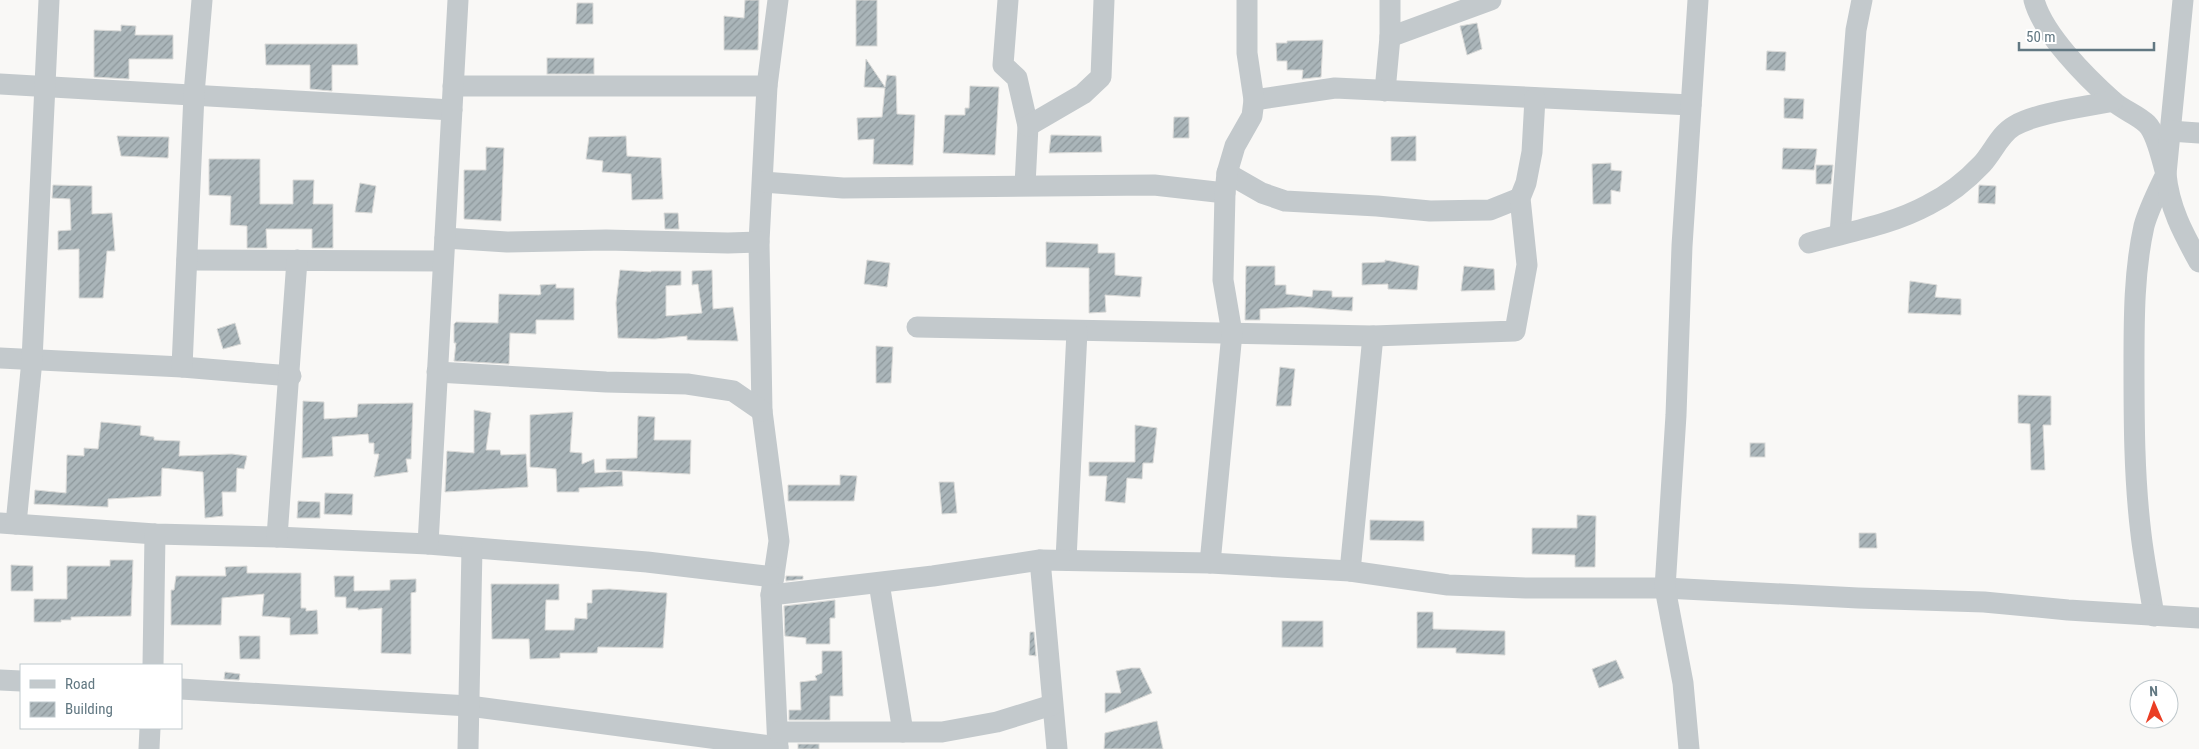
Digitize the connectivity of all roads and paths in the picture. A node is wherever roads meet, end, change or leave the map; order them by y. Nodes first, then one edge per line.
1 (49, 0) edge
2 (202, 0) edge
3 (458, 0) edge
4 (778, 0) edge
5 (1008, 0) edge
6 (1104, 0) edge
7 (1247, 0) edge
8 (1390, 0) edge
9 (1491, 0) edge
10 (1698, 0) edge
11 (1862, 0) edge
12 (2034, 0) edge
13 (2183, 0) edge
14 (1390, 37) junction
15 (0, 84) edge
16 (453, 86) junction
17 (767, 86) junction
18 (46, 87) junction
19 (1385, 91) junction
20 (194, 94) junction
21 (1535, 98) junction
22 (1254, 100) junction
23 (2114, 101) junction
24 (1691, 105) junction
25 (452, 110) junction
26 (1028, 126) junction
27 (2170, 131) junction
28 (2199, 133) edge
29 (2166, 174) junction
30 (762, 182) junction
31 (1226, 183) junction
32 (1025, 185) junction
33 (1520, 198) junction
34 (1840, 234) junction
35 (445, 238) junction
36 (759, 242) junction
37 (1808, 243) dead end
38 (187, 260) junction
39 (297, 260) junction
40 (443, 261) junction
41 (2199, 262) edge
42 (917, 327) dead end
43 (1077, 331) junction
44 (1232, 333) junction
45 (1373, 336) junction
46 (0, 358) edge
47 (32, 360) junction
48 (182, 367) junction
49 (437, 372) junction
50 (291, 376) junction
51 (762, 412) junction
52 (8, 523) edge
53 (155, 534) junction
54 (278, 537) junction
55 (428, 544) junction
56 (472, 548) junction
57 (1040, 560) junction
58 (1066, 560) junction
59 (1210, 562) junction
60 (1350, 570) junction
61 (879, 583) junction
62 (772, 586) junction
63 (1665, 588) junction
64 (2154, 616) junction
65 (2199, 618) edge
66 (153, 664) edge
67 (0, 680) edge
68 (20, 681) edge
69 (182, 689) edge
70 (1052, 704) junction
71 (470, 706) junction
72 (150, 729) edge
73 (903, 732) junction
74 (778, 743) edge
75 (149, 749) edge
76 (468, 749) edge
77 (1057, 749) edge
78 (1689, 749) edge

1 - 18 street
2 - 20 street
3 - 16 street
4 - 17 street
5 - 26 street
6 - 26 street
7 - 22 street
8 - 14 street
9 - 14 street
10 - 24 street
11 - 34 street
12 - 23 street
13 - 27 street
14 - 19 street
15 - 18 street
16 - 17 street
16 - 25 street
17 - 30 street
18 - 20 street
18 - 47 street
19 - 21 street
19 - 22 street
20 - 25 street
20 - 38 street
21 - 24 street
21 - 33 street
22 - 31 street
23 - 29 street
23 - 34 street
24 - 63 street
25 - 35 street
26 - 32 street
27 - 28 street
27 - 29 street
29 - 41 street
29 - 64 street
30 - 32 street
30 - 36 street
31 - 32 street
31 - 33 street
31 - 44 street
33 - 45 street
34 - 37 street
35 - 36 street
35 - 40 street
36 - 51 street
38 - 39 street
38 - 48 street
39 - 40 street
39 - 50 street
40 - 49 street
42 - 43 street
43 - 44 street
43 - 58 street
44 - 45 street
44 - 59 street
45 - 60 street
46 - 47 street
47 - 48 street
47 - 52 street
48 - 50 street
49 - 51 street
49 - 55 street
50 - 54 street
51 - 62 street
52 - 53 street
53 - 54 street
53 - 66 street
54 - 55 street
55 - 56 street
56 - 62 street
56 - 71 street
57 - 58 street
57 - 61 street
57 - 70 street
58 - 59 street
59 - 60 street
60 - 63 street
61 - 62 street
61 - 73 street
62 - 74 street
63 - 64 street
63 - 78 street
64 - 65 street
67 - 68 street
69 - 71 street
70 - 73 street
70 - 77 street
71 - 74 street
71 - 76 street
72 - 75 street
73 - 74 street

